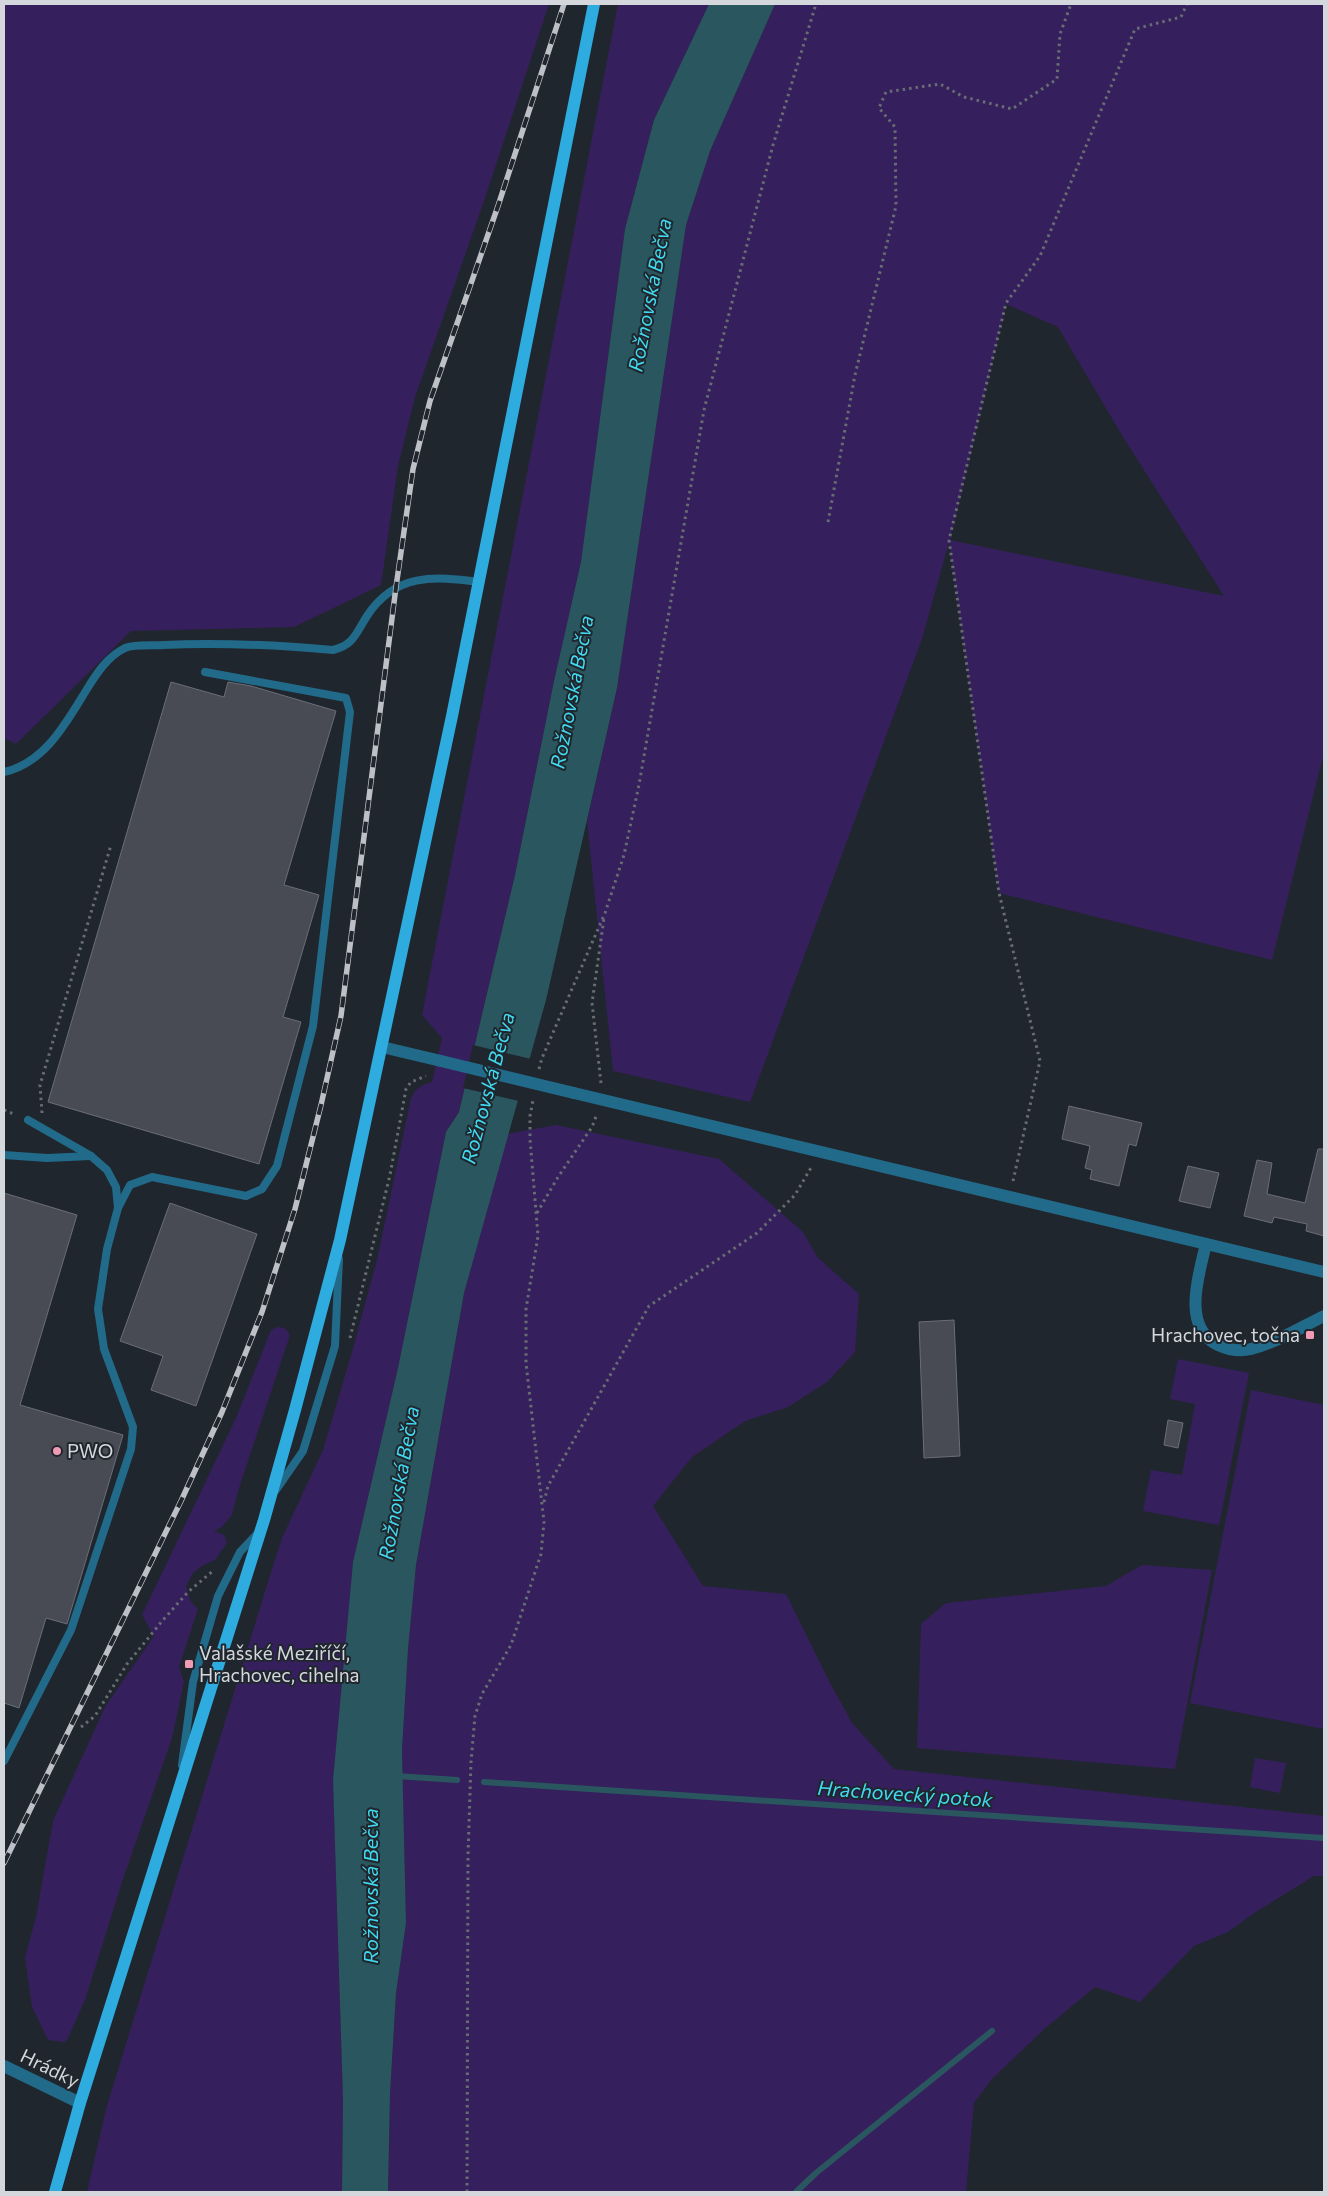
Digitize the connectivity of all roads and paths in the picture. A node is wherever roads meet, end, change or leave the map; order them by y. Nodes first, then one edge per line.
1 (594, 4) edge
2 (816, 4) edge
3 (1071, 4) edge
4 (1186, 4) edge
5 (828, 522) dead end
6 (479, 582) junction
7 (205, 672) dead end
8 (4, 772) edge
9 (111, 845) dead end
10 (605, 913) junction
11 (382, 1047) junction
12 (539, 1072) dead end
13 (432, 1076) dead end
14 (533, 1098) dead end
15 (600, 1099) junction
16 (598, 1113) dead end
17 (28, 1120) dead end
18 (49, 1132) junction
19 (817, 1151) junction
20 (4, 1155) edge
21 (91, 1156) junction
22 (1013, 1183) dead end
23 (118, 1208) junction
24 (537, 1214) junction
25 (340, 1240) junction
26 (1206, 1244) junction
27 (1324, 1272) edge
28 (1324, 1316) edge
29 (349, 1341) dead end
30 (268, 1502) junction
31 (543, 1506) junction
32 (260, 1532) junction
33 (218, 1568) dead end
34 (81, 1727) dead end
35 (4, 1761) edge
36 (175, 1805) junction
37 (4, 2066) edge
38 (80, 2103) junction
39 (55, 2192) edge
40 (467, 2192) edge

1 - 6 main road
2 - 10 path
3 - 5 path
4 - 22 path
6 - 8 lane
6 - 11 main road
7 - 23 lane
9 - 18 path
10 - 12 path
10 - 15 path
11 - 15 street, bridge
11 - 25 main road
13 - 29 path
14 - 24 path
15 - 19 street
16 - 24 path
17 - 18 lane
18 - 21 lane
19 - 26 street
19 - 31 path
20 - 21 lane
21 - 23 lane
23 - 35 lane
24 - 31 path
25 - 30 main road
25 - 30 lane
26 - 27 street
26 - 28 street
30 - 32 main road
31 - 40 path
32 - 36 main road
32 - 36 lane
33 - 34 path
36 - 38 main road
37 - 38 street, Hrádky
38 - 39 main road

